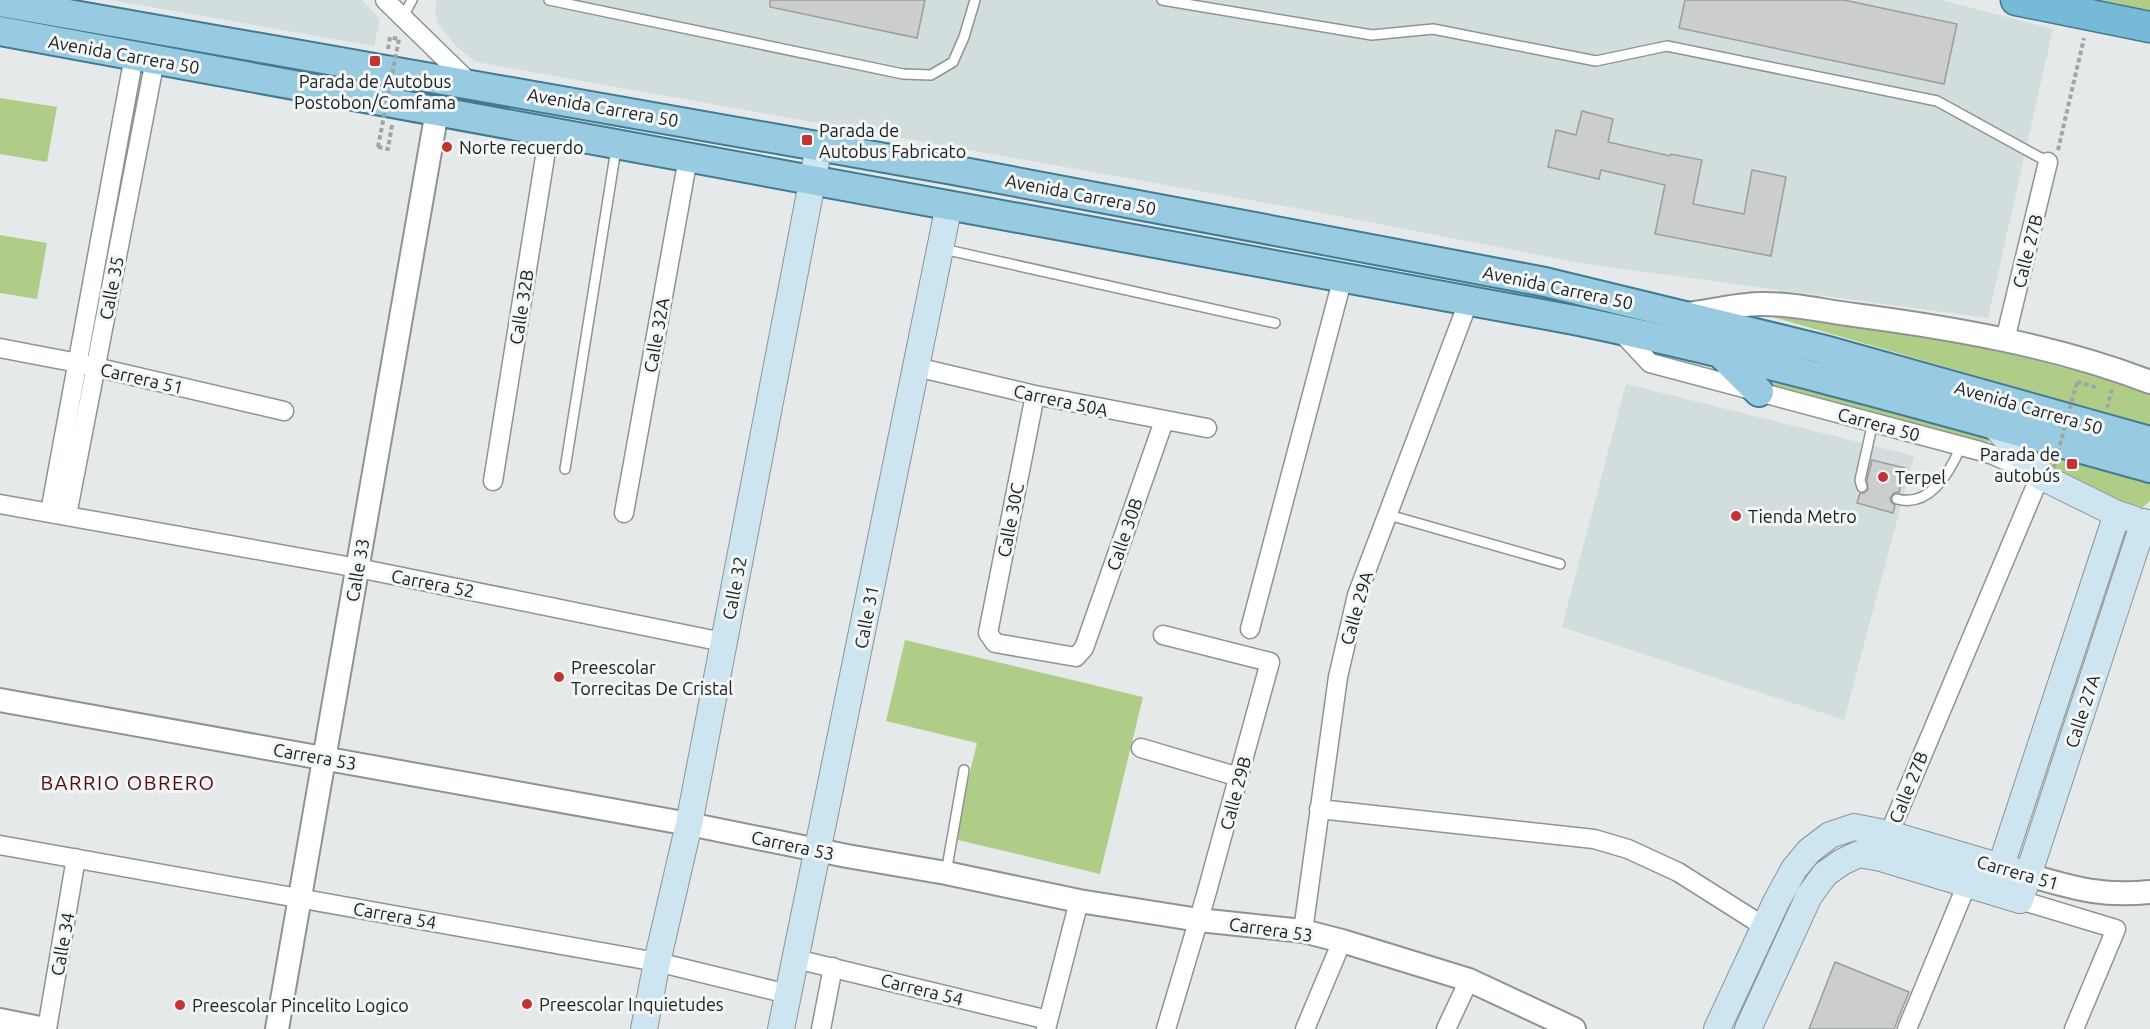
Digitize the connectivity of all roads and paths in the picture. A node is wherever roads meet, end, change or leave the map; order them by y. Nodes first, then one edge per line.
1 (385, 0) edge
2 (412, 0) edge
3 (549, 0) edge
4 (1162, 0) edge
5 (2016, 0) edge
6 (976, 1) edge
7 (0, 2) edge
8 (403, 17) junction
9 (2150, 27) edge
10 (0, 31) edge
11 (2085, 32) dead end
12 (387, 54) dead end
13 (145, 58) junction
14 (470, 83) junction
15 (437, 111) junction
16 (392, 125) dead end
17 (549, 132) junction
18 (617, 145) junction
19 (819, 146) junction
20 (688, 158) junction
21 (2048, 162) junction
22 (812, 181) junction
23 (108, 199) junction
24 (128, 202) junction
25 (949, 206) junction
26 (940, 249) junction
27 (1343, 277) junction
28 (1469, 300) junction
29 (1275, 323) dead end
30 (1679, 328) junction
31 (1619, 329) junction
32 (2005, 340) junction
33 (0, 348) edge
34 (1719, 352) junction
35 (87, 366) junction
36 (916, 367) junction
37 (2150, 382) edge
38 (2111, 391) dead end
39 (1759, 392) junction
40 (1035, 395) junction
41 (284, 411) dead end
42 (1164, 421) junction
43 (1873, 422) junction
44 (1995, 425) junction
45 (1207, 428) dead end
46 (2150, 441) edge
47 (1961, 446) junction
48 (2150, 468) edge
49 (565, 469) dead end
50 (2046, 475) junction
51 (493, 481) dead end
52 (1862, 487) dead end
53 (1897, 499) dead end
54 (0, 504) edge
55 (624, 513) dead end
56 (58, 514) junction
57 (2117, 514) junction
58 (1389, 515) junction
59 (2148, 521) edge
60 (1560, 564) dead end
61 (357, 568) junction
62 (1250, 629) dead end
63 (1163, 635) dead end
64 (723, 642) junction
65 (1084, 648) joint
66 (0, 700) edge
67 (1142, 748) dead end
68 (324, 758) junction
69 (964, 770) dead end
70 (1239, 777) junction
71 (1319, 809) junction
72 (688, 824) junction
73 (1889, 834) junction
74 (0, 845) edge
75 (819, 850) junction
76 (76, 858) junction
77 (2000, 867) junction
78 (946, 873) junction
79 (2028, 875) junction
80 (1967, 884) junction
81 (1992, 892) junction
82 (2150, 892) edge
83 (300, 898) junction
84 (2020, 900) junction
85 (1078, 901) junction
86 (1199, 920) junction
87 (1765, 927) junction
88 (1303, 931) junction
89 (1342, 941) junction
90 (796, 959) junction
91 (657, 962) junction
92 (833, 967) junction
93 (1469, 980) junction
94 (788, 994) junction
95 (0, 1020) edge
96 (1047, 1025) edge
97 (46, 1029) edge
98 (277, 1029) edge
99 (644, 1029) edge
100 (781, 1029) edge
101 (821, 1029) edge
102 (1167, 1029) edge
103 (1305, 1029) edge
104 (1446, 1029) edge
105 (1574, 1029) edge
106 (1717, 1029) edge
107 (1748, 1029) edge
108 (1907, 1029) edge
109 (2074, 1029) edge

1 - 8 street
2 - 8 lane
3 - 6 lane
4 - 21 lane
5 - 9 highway
7 - 14 main road, Avenida Carrera 50
8 - 14 street
10 - 13 main road, Avenida Carrera 50
11 - 21 path
12 - 16 path, bridge
13 - 15 main road, Avenida Carrera 50
13 - 23 street, Calle 35
13 - 24 street, Calle 35
14 - 19 main road, Avenida Carrera 50
15 - 17 main road, Avenida Carrera 50
15 - 61 street, Calle 33
17 - 18 main road, Avenida Carrera 50
17 - 51 street, Calle 32B
18 - 20 main road, Avenida Carrera 50
18 - 49 lane
19 - 22 main road, Calle 32
19 - 30 main road, Avenida Carrera 50
20 - 22 main road, Avenida Carrera 50
20 - 55 street, Calle 32A
21 - 32 street, Calle 27B
22 - 25 main road, Avenida Carrera 50
22 - 64 main road, Calle 32
23 - 24 lane
23 - 35 street, Calle 35
24 - 35 street, Calle 35
25 - 26 main road, Calle 31
25 - 27 main road, Avenida Carrera 50
26 - 29 lane
26 - 36 main road, Calle 31
27 - 28 main road, Avenida Carrera 50
27 - 62 street
28 - 31 main road, Avenida Carrera 50
28 - 58 street, Calle 29A
30 - 31 main road, Avenida Carrera 50
30 - 32 street
30 - 34 main road, Avenida Carrera 50
30 - 46 main road, Avenida Carrera 50
31 - 39 street, Carrera 50
32 - 37 street
33 - 35 street, Carrera 51
34 - 39 main road
34 - 44 main road, Avenida Carrera 50
35 - 41 street, Carrera 51
35 - 56 street, Calle 35
36 - 40 street, Carrera 50A
36 - 75 main road, Calle 31
38 - 50 path, bridge
39 - 43 street, Carrera 50
40 - 42 street, Carrera 50A
40 - 65 street, Calle 30C
42 - 45 street, Carrera 50A
42 - 65 street, Calle 30B
43 - 47 street, Carrera 50
43 - 52 lane
44 - 48 main road, Avenida Carrera 50
44 - 50 main road
47 - 50 street, Carrera 50
47 - 53 lane
50 - 57 main road, Carrera 50
50 - 73 street, Calle 27B
54 - 56 street, Carrera 52
56 - 61 street, Carrera 52
57 - 59 main road, Carrera 50
57 - 77 main road, Calle 27A
58 - 60 lane
58 - 71 street, Calle 29A
59 - 79 main road, Calle 27A
61 - 64 street, Carrera 52
61 - 68 street, Calle 33
63 - 70 street, Calle 29B
64 - 72 main road, Calle 32
66 - 68 street, Carrera 53
67 - 70 street
68 - 72 street, Carrera 53
68 - 83 street, Calle 33
69 - 78 lane
70 - 86 street, Calle 29B
71 - 87 street
71 - 88 street, Calle 29A
72 - 75 street, Carrera 53
72 - 91 main road, Calle 32
73 - 77 main road, Carrera 51
73 - 87 main road, Calle 27B
74 - 76 street, Carrera 54
75 - 78 street, Carrera 53
75 - 90 main road, Calle 31
76 - 83 street, Carrera 54
76 - 97 street, Calle 34
77 - 79 main road, Carrera 51
77 - 81 main road, Calle 27A
78 - 85 street, Carrera 53
79 - 82 street, Carrera 51
79 - 84 main road, Calle 27A
80 - 81 main road, Carrera 51
80 - 107 main road, Carrera 51
80 - 108 street
81 - 84 main road, Carrera 51
83 - 91 street, Carrera 54
83 - 98 street, Calle 33
84 - 109 street, Carrera 51
85 - 86 street, Carrera 53
85 - 96 street
86 - 88 street, Carrera 53
86 - 102 street, Calle 29B
87 - 106 main road, Calle 27B
88 - 89 street, Carrera 53
89 - 93 street, Carrera 53
89 - 103 street
90 - 92 street, Carrera 54
90 - 94 main road, Calle 31
91 - 94 street, Carrera 54
91 - 99 main road, Calle 32
92 - 96 street, Carrera 54
92 - 101 street
93 - 104 street
93 - 105 street, Carrera 53
94 - 100 main road, Calle 31
95 - 97 street

